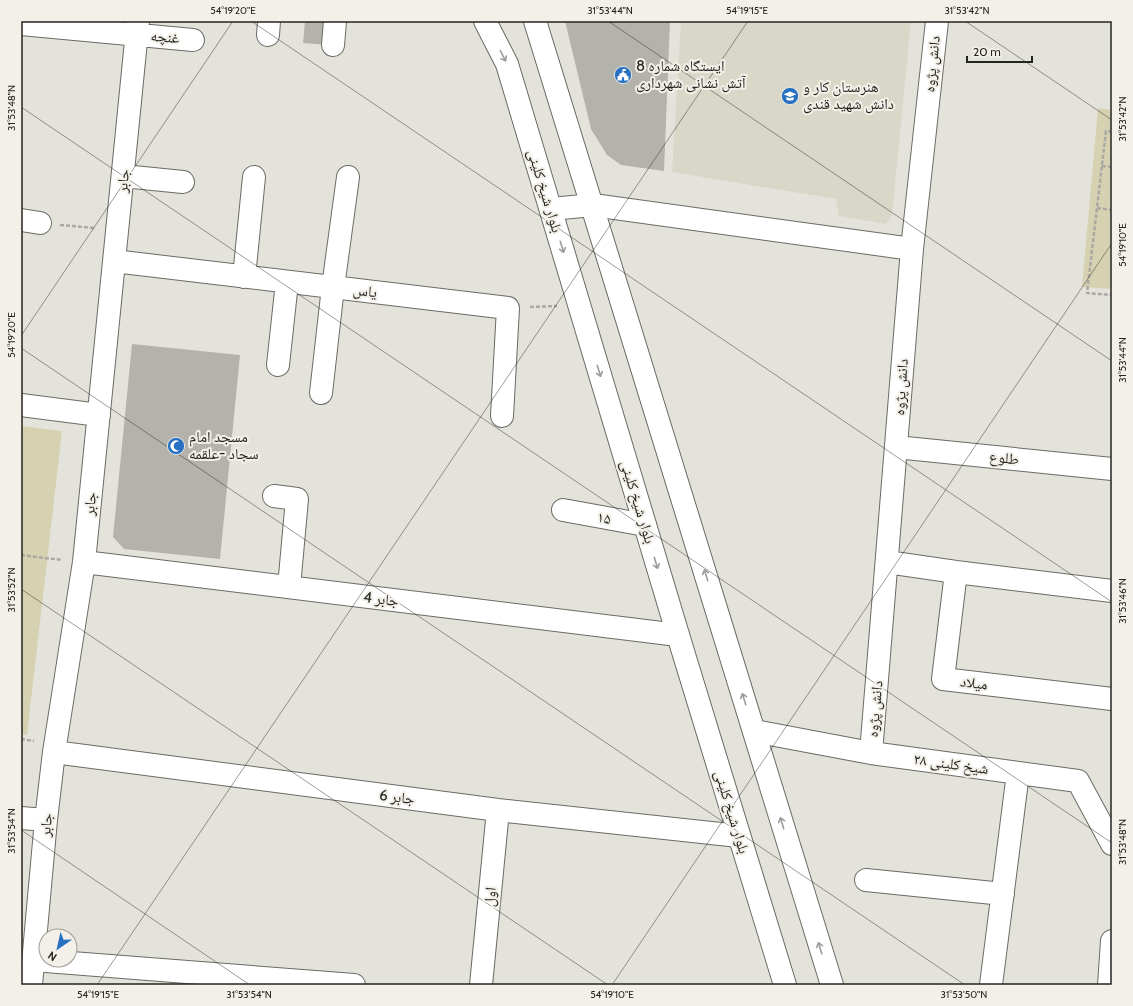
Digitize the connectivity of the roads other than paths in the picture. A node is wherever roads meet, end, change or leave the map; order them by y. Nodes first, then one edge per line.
1 (334, 21) edge
2 (485, 21) edge
3 (535, 21) edge
4 (937, 21) edge
5 (21, 24) edge
6 (138, 28) edge
7 (193, 40) dead end
8 (333, 45) dead end
9 (123, 176) junction
10 (254, 177) dead end
11 (348, 177) dead end
12 (183, 182) dead end
13 (593, 205) junction
14 (551, 208) junction
15 (912, 249) junction
16 (114, 261) junction
17 (244, 277) junction
18 (287, 282) junction
19 (334, 287) junction
20 (278, 365) dead end
21 (321, 393) dead end
22 (21, 405) edge
23 (99, 415) junction
24 (502, 416) dead end
25 (896, 447) junction
26 (1112, 469) edge
27 (274, 496) dead end
28 (563, 510) dead end
29 (645, 525) junction
30 (84, 562) junction
31 (887, 562) junction
32 (956, 572) junction
33 (288, 587) junction
34 (1112, 591) edge
35 (678, 635) junction
36 (1112, 699) edge
37 (754, 731) junction
38 (54, 752) junction
39 (871, 753) junction
40 (1018, 773) junction
41 (498, 810) junction
42 (21, 818) edge
43 (46, 820) junction
44 (739, 836) junction
45 (1112, 844) edge
46 (866, 880) dead end
47 (1003, 894) junction
48 (29, 910) edge
49 (1112, 941) edge
50 (33, 960) junction
51 (31, 985) edge
52 (354, 985) edge
53 (481, 985) edge
54 (785, 985) edge
55 (832, 985) edge
56 (991, 985) edge
57 (1109, 985) edge

1 - 8 street
2 -> 14 street, بلوار شیخ کلینی
3 - 13 street
4 - 15 street, دانش پژوه
5 - 6 street, غنچه
6 - 7 street, غنچه
6 - 9 street, جابر
9 - 12 street
9 - 16 street, جابر
10 - 17 street
11 - 19 street
13 - 14 street
13 - 15 street
37 -> 13 street
14 -> 29 street, بلوار شیخ کلینی
15 - 25 street, دانش پژوه
16 - 17 street, یاس
16 - 23 street, جابر
17 - 18 street, یاس
18 - 19 street, یاس
18 - 20 street
19 - 21 street
19 - 24 street, یاس
22 - 23 street
23 - 30 street, جابر
25 - 26 street, طلوع
25 - 31 street, دانش پژوه
27 - 33 street
28 - 29 street, ۱۵
29 -> 35 street, بلوار شیخ کلینی
30 - 33 street, جابر 4
30 - 38 street, جابر
31 - 32 street
31 - 39 street, دانش پژوه
32 - 34 street
32 - 36 street, میلاد
33 - 35 street, جابر 4
35 - 44 street, بلوار شیخ کلینی
37 - 39 street, شیخ کلینی ۲۸
55 -> 37 street
38 - 41 street, جابر 6
38 - 43 street, جابر
39 - 40 street, شیخ کلینی ۲۸
40 - 45 street, شیخ کلینی ۲۸
40 - 47 street
41 - 44 street, جابر 6
41 - 53 street, اول
42 - 43 street
43 - 48 street, جابر
44 - 54 street, بلوار شیخ کلینی
46 - 47 street
47 - 56 street
48 - 50 street, جابر
49 - 57 street
50 - 51 street, جابر
50 - 52 street

